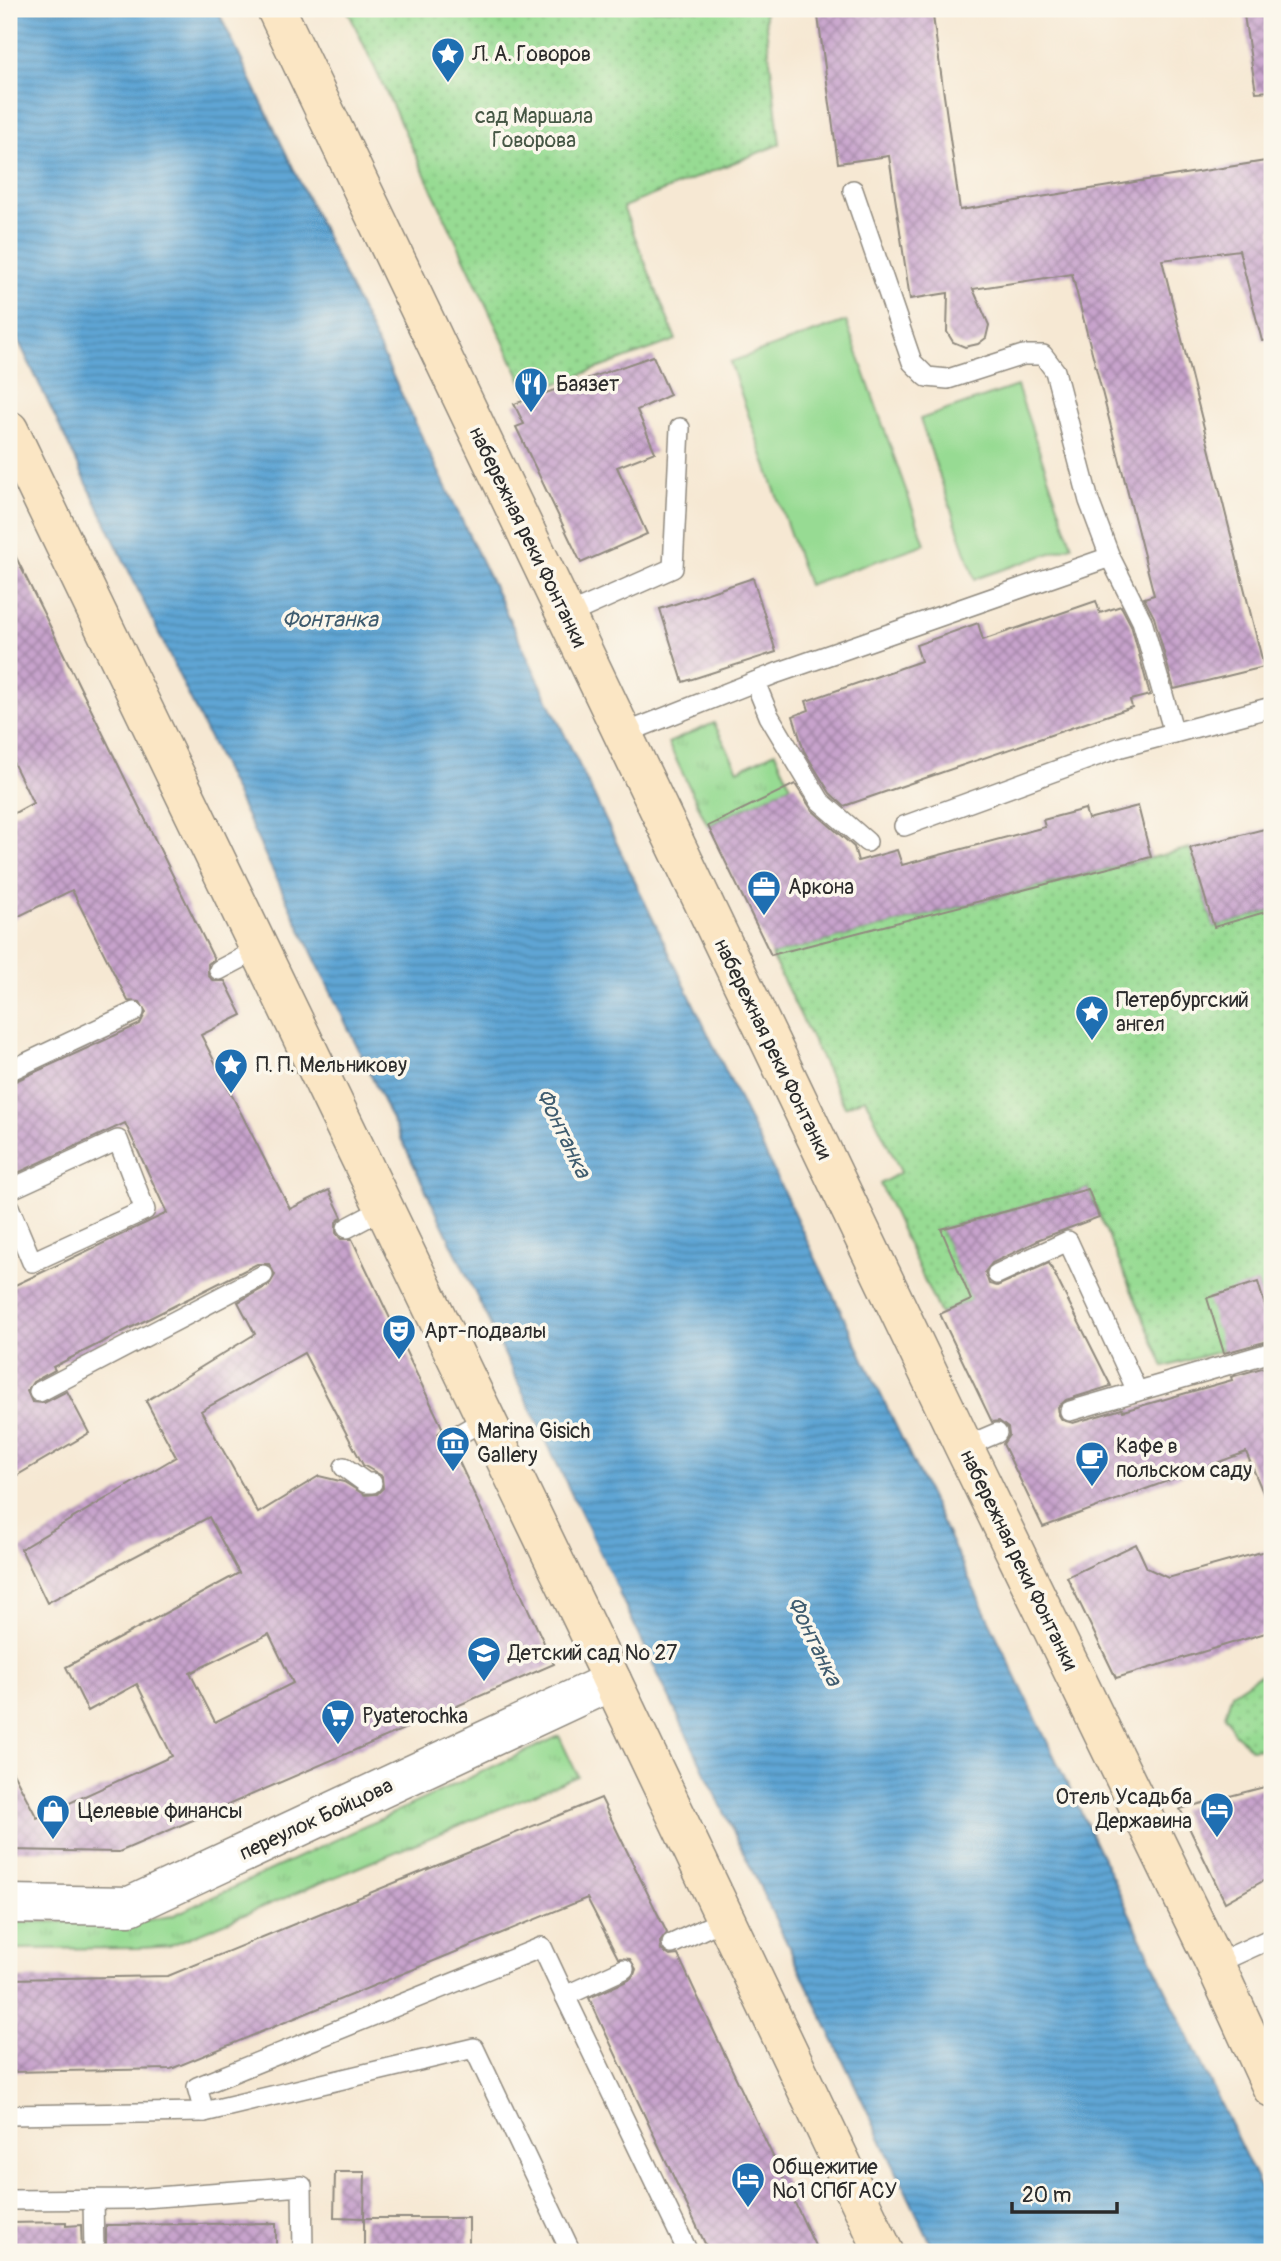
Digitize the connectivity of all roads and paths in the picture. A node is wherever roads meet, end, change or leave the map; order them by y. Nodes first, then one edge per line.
1 (276, 9) edge
2 (853, 190) dead end
3 (680, 428) dead end
4 (9, 430) edge
5 (1110, 557) junction
6 (565, 616) junction
7 (755, 682) junction
8 (1272, 707) edge
9 (1174, 733) junction
10 (623, 734) junction
11 (904, 826) dead end
12 (867, 842) dead end
13 (259, 949) junction
14 (219, 970) dead end
15 (134, 1013) dead end
16 (9, 1071) edge
17 (9, 1190) edge
18 (9, 1207) edge
19 (385, 1208) junction
20 (347, 1228) dead end
21 (14, 1234) edge
22 (997, 1274) dead end
23 (263, 1275) dead end
24 (1272, 1352) edge
25 (1137, 1391) junction
26 (39, 1392) dead end
27 (1070, 1410) dead end
28 (486, 1419) junction
29 (449, 1440) dead end
30 (344, 1467) dead end
31 (372, 1483) dead end
32 (612, 1681) junction
33 (9, 1904) edge
34 (725, 1919) junction
35 (1272, 1938) edge
36 (672, 1944) dead end
37 (1215, 1964) junction
38 (624, 1969) dead end
39 (565, 1996) junction
40 (1272, 2088) edge
41 (204, 2112) junction
42 (9, 2115) edge
43 (93, 2199) junction
44 (9, 2200) edge
45 (94, 2252) edge
46 (303, 2252) edge
47 (571, 2252) edge
48 (688, 2252) edge
49 (884, 2252) edge

1 - 6 main road, набережная реки Фонтанки
2 - 5 lane
3 - 6 lane
4 - 13 main road
5 - 7 lane
5 - 9 lane
6 - 10 main road, набережная реки Фонтанки
7 - 10 lane
7 - 12 lane
8 - 9 lane
9 - 11 lane
10 - 37 main road, набережная реки Фонтанки
13 - 14 lane
13 - 19 main road
15 - 16 lane
17 - 21 lane
18 - 21 lane
19 - 20 lane
19 - 28 main road
22 - 25 lane
23 - 26 lane
24 - 25 lane
25 - 27 lane
28 - 29 lane
28 - 32 main road
30 - 31 lane
32 - 33 street, переулок Бойцова
32 - 34 main road
34 - 36 lane
34 - 49 main road
35 - 37 lane
37 - 40 main road, набережная реки Фонтанки
38 - 39 lane
39 - 41 lane
39 - 48 lane
41 - 42 lane
41 - 47 lane
43 - 44 lane
43 - 45 lane
43 - 46 lane

